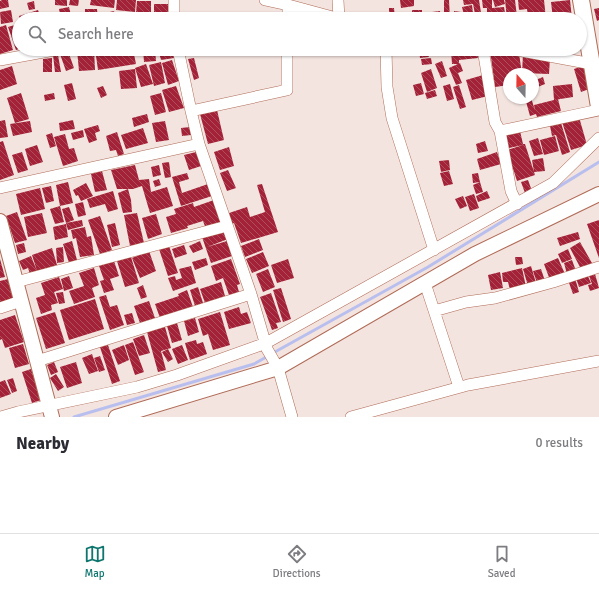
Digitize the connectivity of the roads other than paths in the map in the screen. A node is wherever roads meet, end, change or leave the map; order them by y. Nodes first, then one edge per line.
1 (174, 0) edge
2 (264, 0) edge
3 (338, 0) edge
4 (581, 0) edge
5 (288, 5) junction
6 (174, 12) edge
7 (288, 12) edge
8 (314, 12) edge
9 (339, 12) edge
10 (583, 12) edge
11 (587, 35) edge
12 (22, 56) edge
13 (179, 56) edge
14 (287, 56) edge
15 (386, 56) edge
16 (484, 56) edge
17 (549, 56) edge
18 (0, 60) edge
19 (592, 64) junction
20 (599, 109) edge
21 (191, 111) junction
22 (500, 131) junction
23 (599, 138) edge
24 (199, 144) junction
25 (0, 188) edge
26 (599, 194) edge
27 (516, 204) junction
28 (0, 221) edge
29 (227, 226) junction
30 (434, 250) junction
31 (599, 267) edge
32 (16, 282) junction
33 (425, 283) junction
34 (251, 294) junction
35 (21, 301) junction
36 (0, 308) edge
37 (434, 311) junction
38 (267, 346) junction
39 (37, 361) junction
40 (599, 361) edge
41 (277, 364) junction
42 (459, 387) junction
43 (51, 413) edge
44 (1, 417) edge
45 (116, 417) edge
46 (292, 417) edge
47 (351, 417) edge

1 - 6 street
2 - 5 street
3 - 9 street
4 - 10 main road
5 - 7 street
5 - 8 street
11 - 19 main road
12 - 18 street
13 - 21 street
14 - 21 street
15 - 30 street
16 - 22 street
17 - 19 street
19 - 20 main road
20 - 22 street
21 - 24 street
22 - 27 street
23 - 27 street
24 - 25 street
24 - 29 street
26 - 33 street
27 - 30 street
28 - 32 street
29 - 32 street
29 - 34 street
30 - 38 street
31 - 37 street
32 - 35 street
33 - 37 street
33 - 41 street
34 - 38 street
34 - 39 street
35 - 36 street
35 - 39 street
37 - 42 street
38 - 41 street
38 - 43 street
39 - 43 street
40 - 42 street
41 - 45 street
41 - 46 street
42 - 47 street
43 - 44 street

